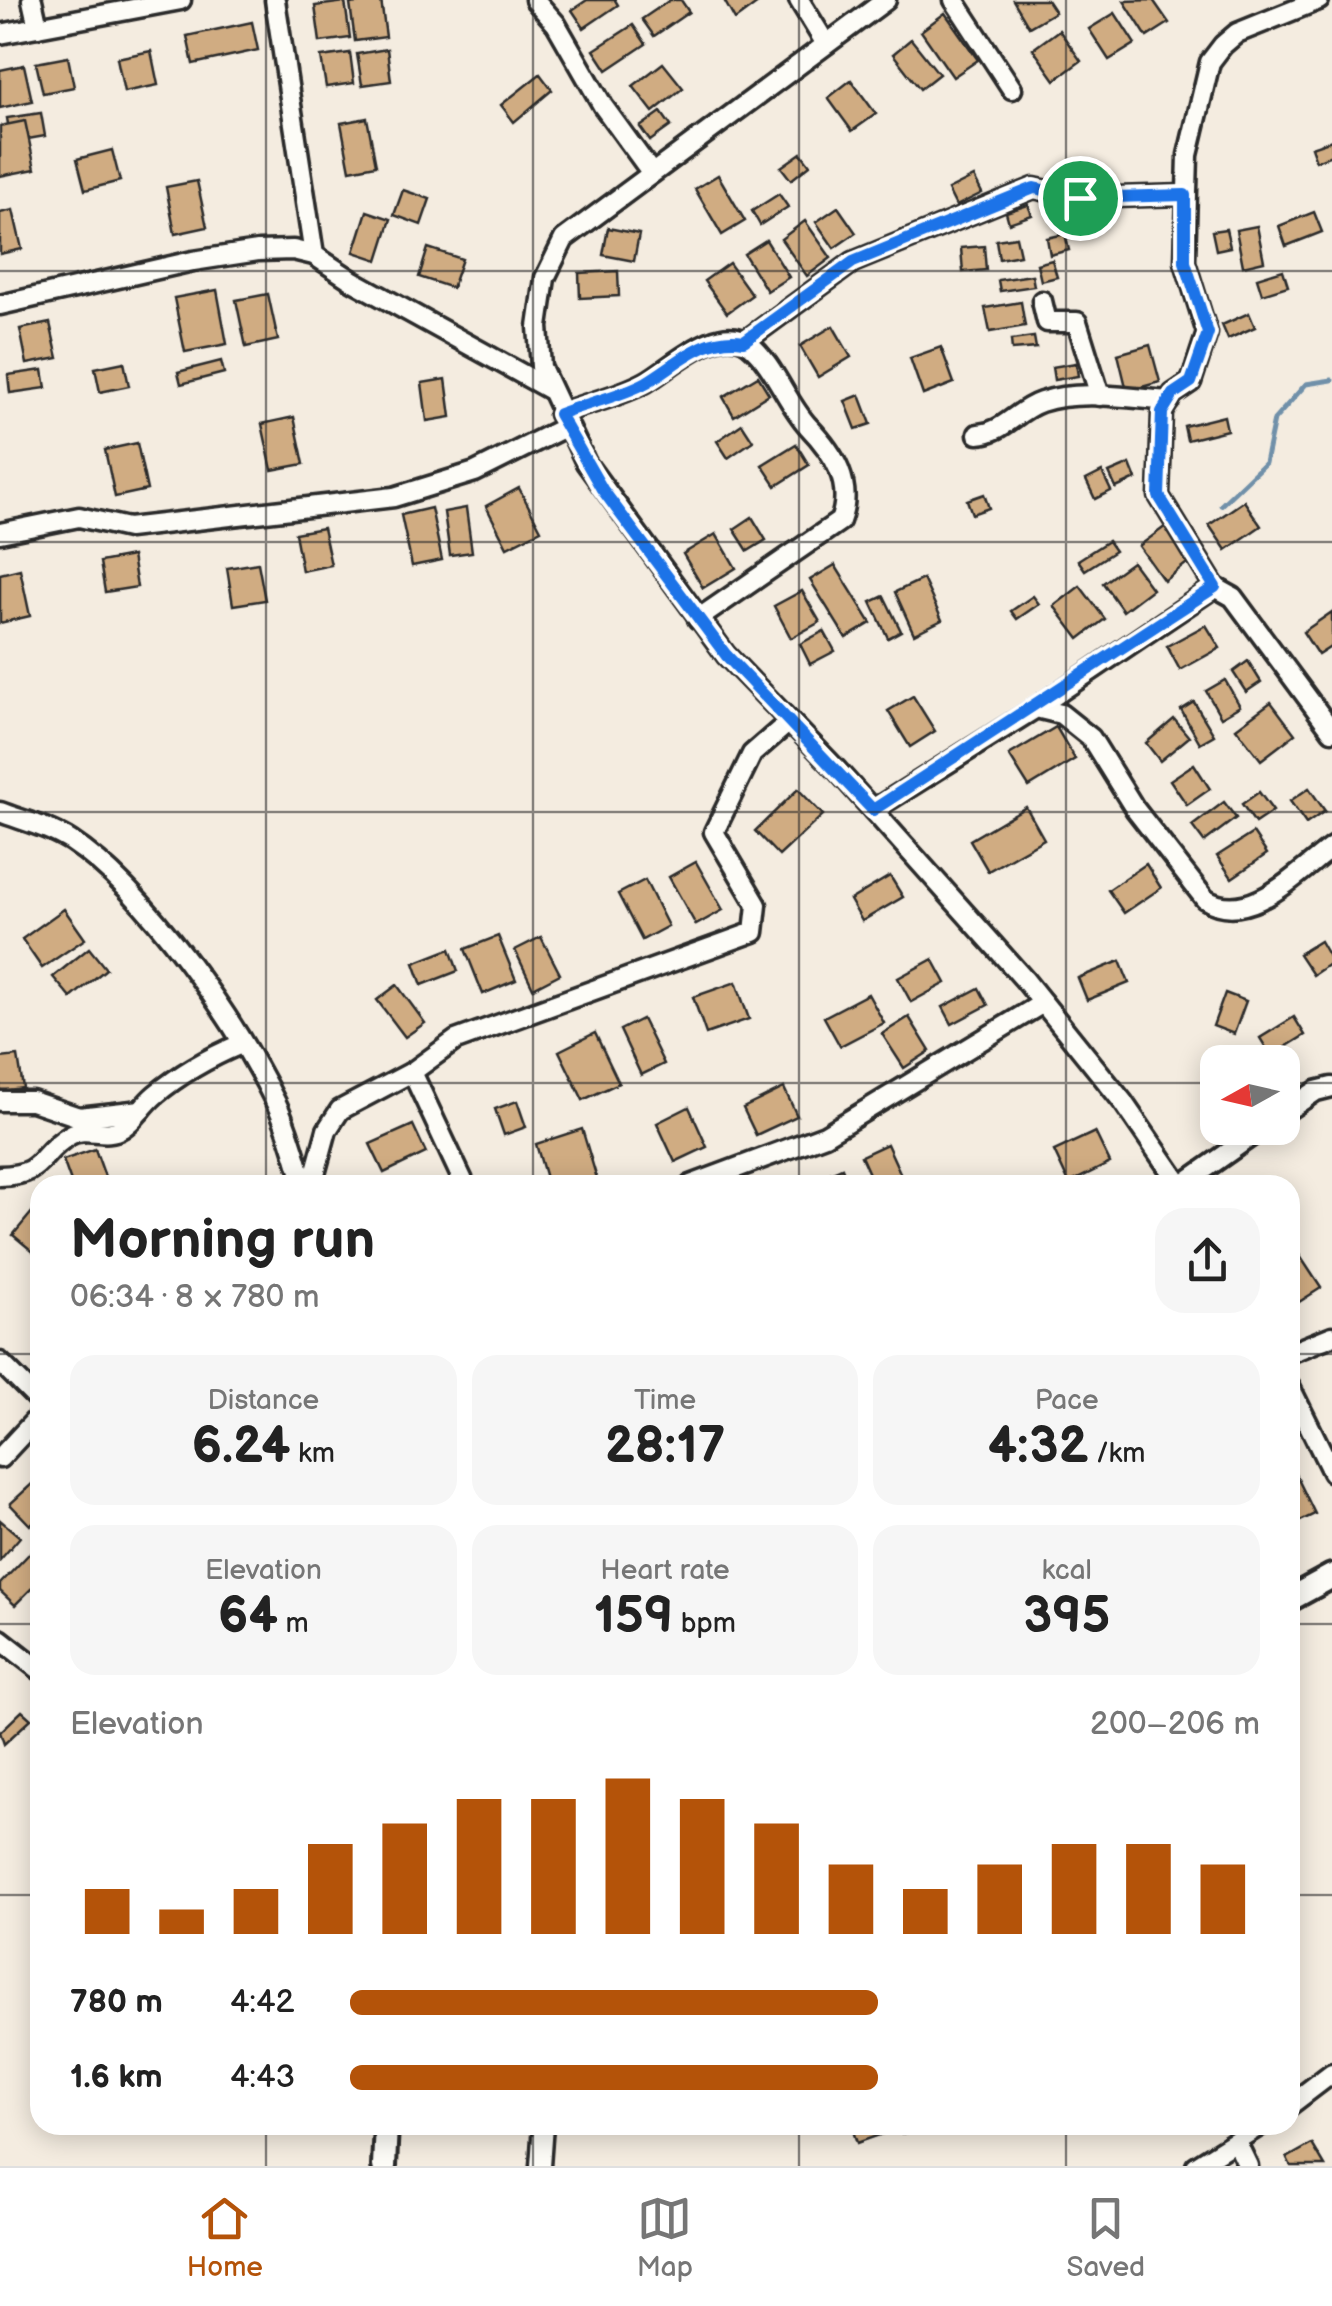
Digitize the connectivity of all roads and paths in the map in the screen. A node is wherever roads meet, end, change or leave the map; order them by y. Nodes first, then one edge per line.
1 (32, 0) edge
2 (181, 0) edge
3 (275, 0) edge
4 (535, 0) edge
5 (799, 0) edge
6 (886, 0) edge
7 (954, 0) edge
8 (1319, 0) edge
9 (38, 27) junction
10 (0, 34) edge
11 (826, 44) junction
12 (1012, 89) dead end
13 (651, 172) junction
14 (1185, 195) junction
15 (314, 255) junction
16 (1042, 301) dead end
17 (0, 306) edge
18 (744, 341) junction
19 (549, 388) junction
20 (1100, 396) junction
21 (1169, 401) junction
22 (562, 420) junction
23 (978, 434) dead end
24 (0, 533) edge
25 (1215, 587) junction
26 (698, 619) junction
27 (1036, 708) junction
28 (790, 722) junction
29 (1332, 731) edge
30 (873, 810) junction
31 (2, 815) edge
32 (1332, 847) edge
33 (1043, 1003) junction
34 (241, 1044) junction
35 (412, 1072) junction
36 (1332, 1087) edge
37 (0, 1101) edge
38 (1300, 1102) edge
39 (141, 1110) junction
40 (1239, 1145) edge
41 (301, 1175) edge
42 (315, 1175) edge
43 (460, 1175) edge
44 (718, 1175) edge
45 (1174, 1175) edge
46 (1195, 1175) edge
47 (0, 1176) edge
48 (1332, 1336) edge
49 (1300, 1349) edge
50 (0, 1362) edge
51 (30, 1392) edge
52 (1300, 1407) edge
53 (30, 1426) edge
54 (0, 1458) edge
55 (1332, 1472) edge
56 (1332, 1576) edge
57 (1300, 1594) edge
58 (0, 1639) edge
59 (30, 1662) edge
60 (1332, 2073) edge
61 (1300, 2097) edge
62 (386, 2135) edge
63 (542, 2135) edge
64 (1245, 2135) edge
65 (1236, 2141) junction
66 (384, 2166) edge
67 (540, 2166) edge
68 (1196, 2166) edge
69 (1248, 2166) edge

1 - 9 street
2 - 9 street
3 - 15 street
4 - 13 street
5 - 11 street
6 - 11 street
7 - 12 street
8 - 14 street
9 - 10 street
11 - 13 street
13 - 19 street
14 - 18 street
14 - 21 street
15 - 17 street
15 - 19 street
16 - 20 street
18 - 22 street
18 - 26 street
19 - 22 street
20 - 21 street
20 - 23 street
21 - 25 street
22 - 24 street
22 - 26 street
25 - 27 street
25 - 29 street
26 - 28 street
27 - 30 street
27 - 32 street
28 - 30 street
28 - 35 street
30 - 33 street
31 - 34 street
33 - 44 street
33 - 45 street
34 - 39 street
34 - 41 street
35 - 42 street
35 - 43 street
36 - 38 street
37 - 39 street
39 - 47 street
40 - 46 street
48 - 49 street
50 - 51 street
52 - 55 street
53 - 54 street
56 - 57 street
58 - 59 street
60 - 61 street
62 - 66 street
63 - 67 street
64 - 65 street
65 - 68 street
65 - 69 street

